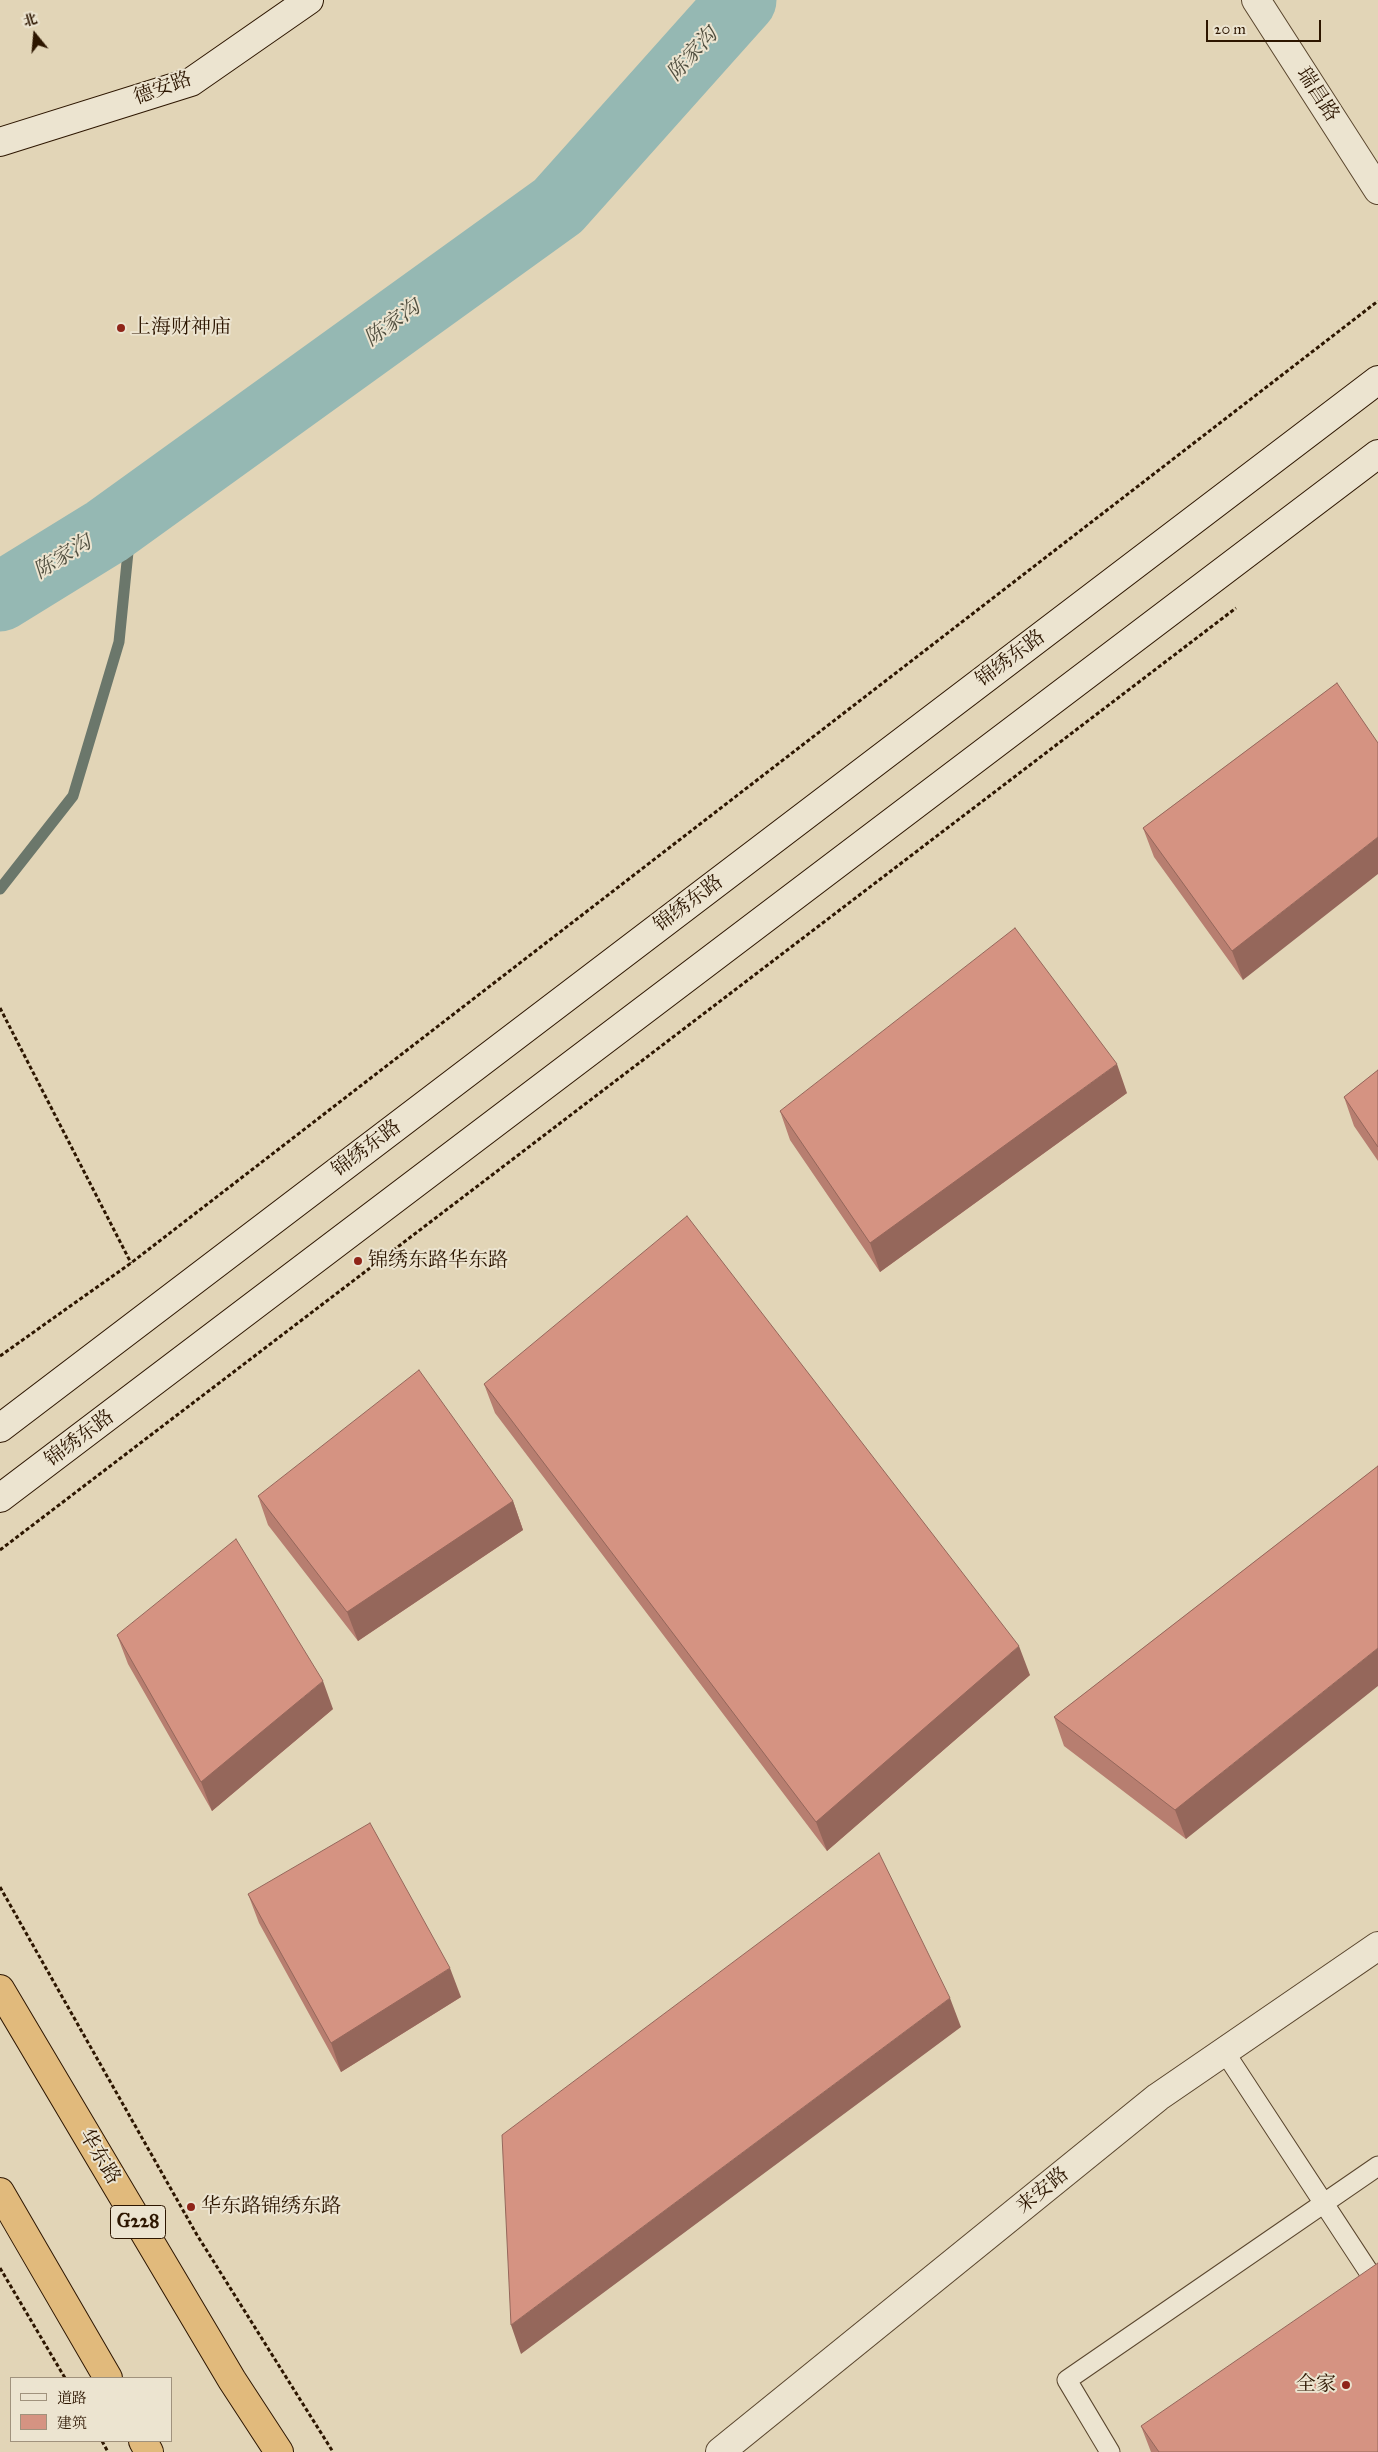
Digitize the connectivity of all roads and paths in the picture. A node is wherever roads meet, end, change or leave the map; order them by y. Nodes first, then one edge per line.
1 (309, 0) edge
2 (1256, 0) edge
3 (0, 142) edge
4 (1378, 190) edge
5 (1378, 301) edge
6 (1378, 380) edge
7 (1378, 454) edge
8 (1243, 602) dead end
9 (0, 1008) edge
10 (131, 1264) junction
11 (0, 1356) edge
12 (58, 1384) junction
13 (0, 1408) edge
14 (0, 1428) edge
15 (0, 1498) edge
16 (0, 1550) edge
17 (0, 1887) edge
18 (1378, 1946) edge
19 (0, 1989) edge
20 (1224, 2051) junction
21 (1378, 2166) edge
22 (0, 2192) edge
23 (1324, 2203) junction
24 (0, 2268) edge
25 (1378, 2286) edge
26 (64, 2377) edge
27 (107, 2377) edge
28 (278, 2452) edge
29 (333, 2452) edge
30 (720, 2452) edge
31 (1110, 2452) edge

1 - 3 main road, 德安路
2 - 4 main road, 瑞昌路
5 - 10 path
6 - 12 main road, 锦绣东路
7 - 15 main road, 锦绣东路
8 - 16 path
9 - 10 path
10 - 11 path
12 - 13 main road
12 - 14 main road, 锦绣东路
17 - 29 path
18 - 20 main road, 来安路
19 - 28 highway, 华东路 / G228
20 - 23 lane
20 - 30 main road, 来安路
21 - 23 lane
22 - 27 highway
23 - 25 lane
23 - 31 lane
24 - 26 path

